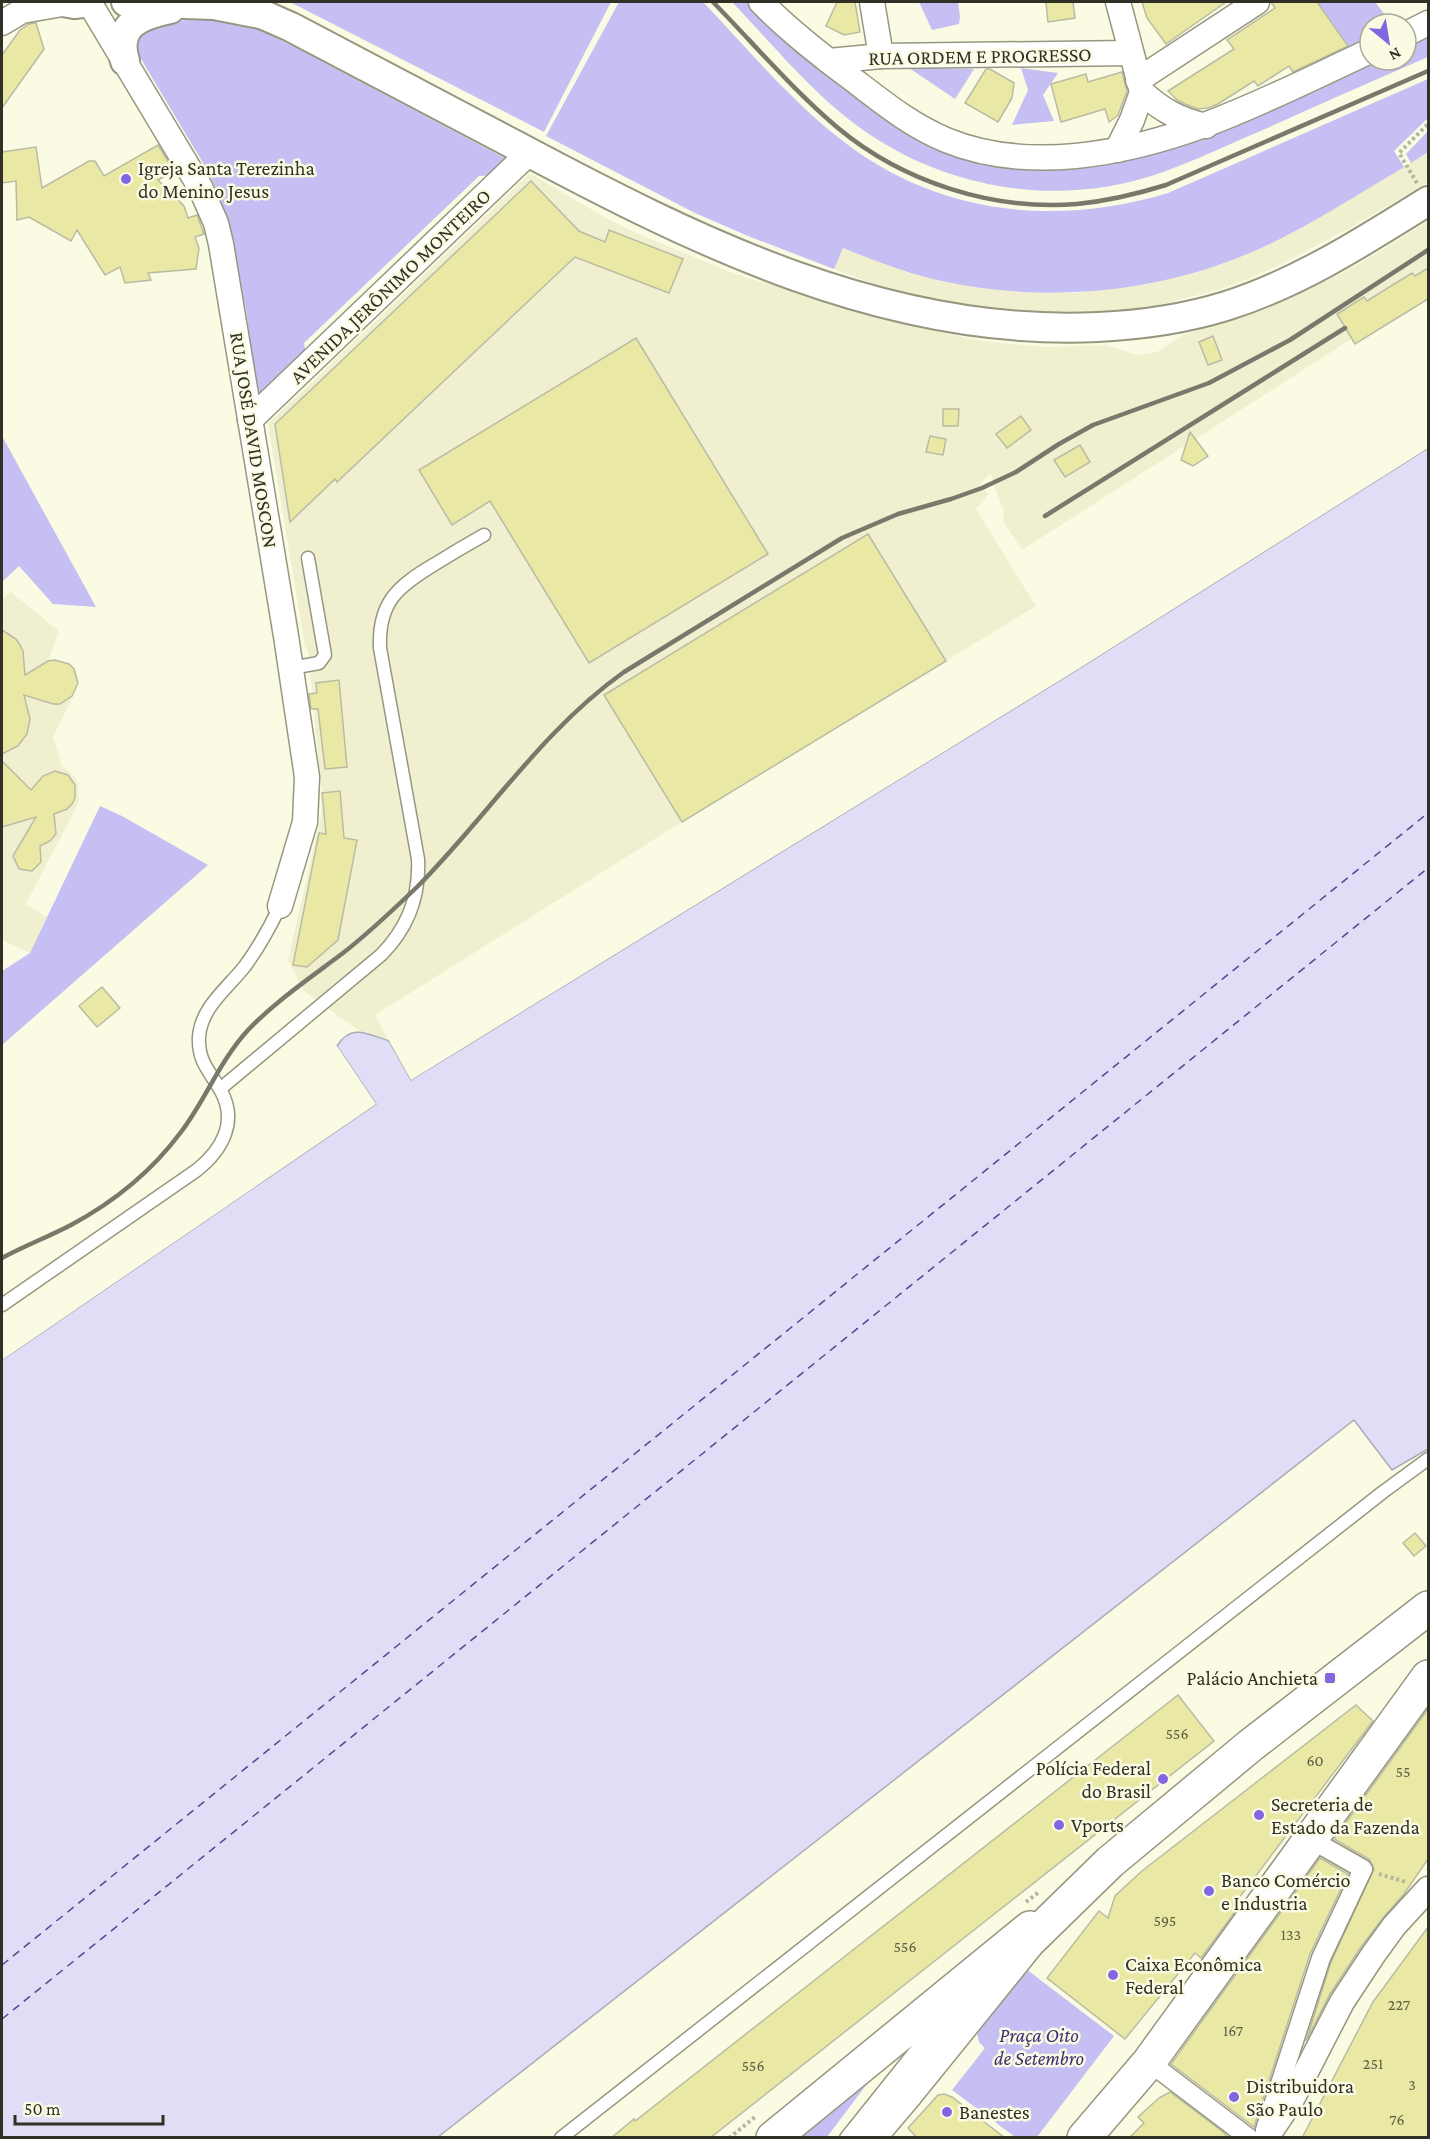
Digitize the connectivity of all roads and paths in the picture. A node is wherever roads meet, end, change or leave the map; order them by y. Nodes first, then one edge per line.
1 (11, 2) edge
2 (77, 2) edge
3 (102, 2) edge
4 (126, 2) edge
5 (760, 2) edge
6 (872, 2) edge
7 (1118, 2) edge
8 (1257, 2) edge
9 (196, 3) edge
10 (254, 9) edge
11 (2, 14) edge
12 (2, 23) edge
13 (1131, 52) junction
14 (881, 56) junction
15 (1358, 57) edge
16 (125, 61) junction
17 (829, 61) junction
18 (1140, 86) junction
19 (1428, 124) edge
20 (1206, 126) junction
21 (1117, 150) junction
22 (529, 153) junction
23 (1428, 201) edge
24 (250, 420) junction
25 (484, 535) dead end
26 (308, 558) dead end
27 (291, 668) junction
28 (280, 906) joint
29 (220, 1089) junction
30 (2, 1305) edge
31 (1428, 1460) edge
32 (1428, 1608) edge
33 (1428, 1677) edge
34 (1312, 1840) junction
35 (1110, 1862) junction
36 (1364, 1869) junction
37 (1418, 1886) edge
38 (1000, 1953) junction
39 (1149, 2062) junction
40 (561, 2138) edge
41 (773, 2138) edge
42 (846, 2138) edge
43 (868, 2138) edge
44 (1084, 2138) edge
45 (1249, 2138) edge
46 (1264, 2138) edge

1 - 11 street
2 - 3 street
2 - 12 street
2 - 16 street, RUA JOSÉ DAVID MOSCON
4 - 9 street
5 - 17 street
6 - 14 street
7 - 13 street
8 - 18 street
9 - 10 street
9 - 16 street
10 - 22 street
13 - 14 street, RUA ORDEM E PROGRESSO
13 - 18 street
14 - 17 street, RUA ORDEM E PROGRESSO
15 - 20 street
16 - 24 street, RUA JOSÉ DAVID MOSCON
17 - 21 street
18 - 20 street
18 - 21 street
19 - 23 path
20 - 21 street
22 - 23 street
22 - 24 street, AVENIDA JERÔNIMO MONTEIRO
24 - 27 street, RUA JOSÉ DAVID MOSCON
25 - 29 lane
26 - 27 lane
27 - 28 street, RUA JOSÉ DAVID MOSCON
28 - 29 lane
29 - 30 lane
31 - 40 lane
32 - 35 main road
33 - 34 main road
34 - 36 street
34 - 39 main road
35 - 38 main road
35 - 43 main road
36 - 37 path
36 - 46 street
37 - 46 street
38 - 41 main road
38 - 42 lane
39 - 44 main road
39 - 45 street

